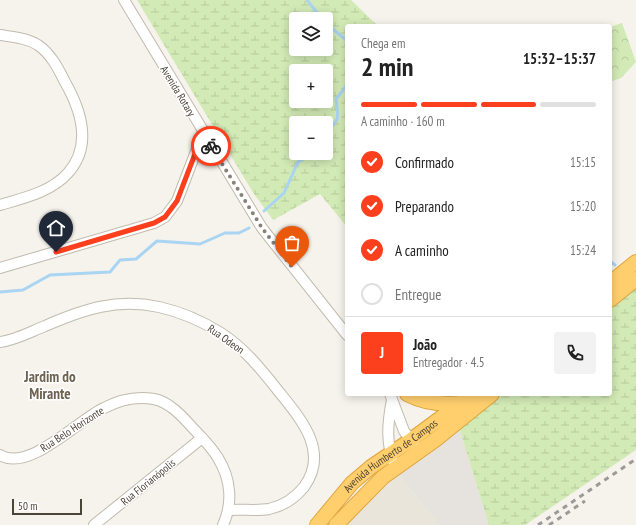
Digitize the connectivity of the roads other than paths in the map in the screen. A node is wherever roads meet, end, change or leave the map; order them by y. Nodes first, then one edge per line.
1 (124, 0) edge
2 (0, 35) edge
3 (203, 133) junction
4 (0, 205) edge
5 (636, 262) edge
6 (0, 268) edge
7 (636, 279) edge
8 (612, 281) edge
9 (612, 298) edge
10 (345, 332) edge
11 (0, 342) edge
12 (411, 396) edge
13 (471, 396) edge
14 (489, 396) edge
15 (391, 397) edge
16 (461, 404) junction
17 (202, 438) junction
18 (416, 446) junction
19 (390, 453) junction
20 (0, 455) edge
21 (395, 468) junction
22 (230, 510) junction
23 (94, 525) edge
24 (223, 525) edge
25 (317, 525) edge
26 (336, 525) edge

1 - 3 street, Avenida Rotary
2 - 4 street
3 - 6 street
3 - 10 street, Avenida Rotary
5 - 8 highway
7 - 9 highway
11 - 22 street, Rua Odeon
12 - 16 highway
13 - 16 highway, Avenida Humberto de Campos
14 - 18 highway, Avenida Humberto de Campos
15 - 18 street
15 - 19 street
16 - 18 highway, Avenida Humberto de Campos
17 - 20 street, Rua Belo Horizonte
17 - 22 street, Rua Belo Horizonte
17 - 23 street, Rua Florianópolis
18 - 19 highway, Avenida Humberto de Campos
18 - 21 highway, Avenida Humberto de Campos
19 - 21 street
19 - 25 highway, Avenida Humberto de Campos
21 - 26 highway, Avenida Humberto de Campos
22 - 24 street, Rua Belo Horizonte

